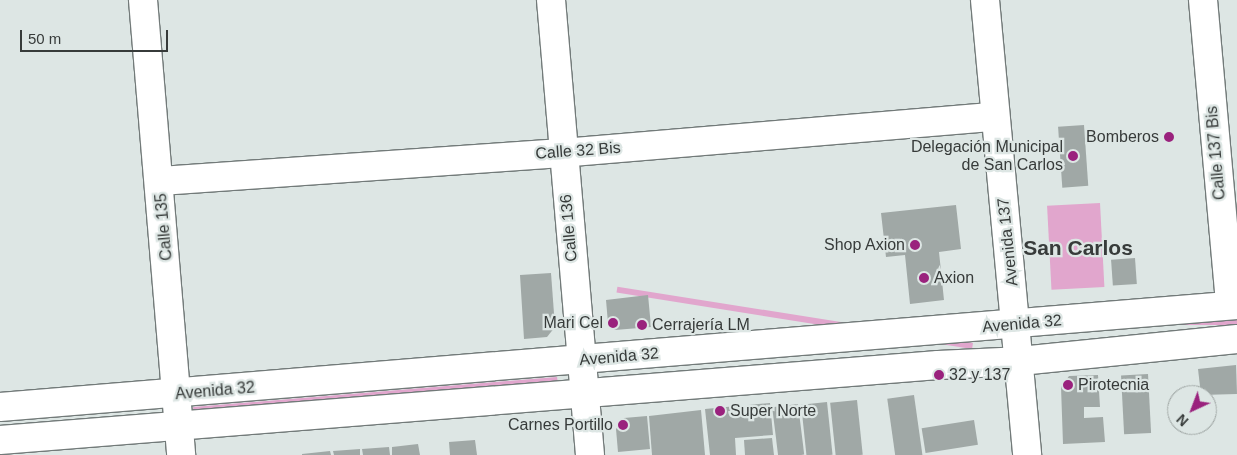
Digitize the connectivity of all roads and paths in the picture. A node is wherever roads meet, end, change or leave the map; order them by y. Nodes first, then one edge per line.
1 (143, 0) edge
2 (551, 0) edge
3 (985, 0) edge
4 (1203, 0) edge
5 (995, 118) junction
6 (562, 153) junction
7 (160, 181) junction
8 (1233, 305) edge
9 (1017, 324) junction
10 (1237, 339) edge
11 (581, 360) junction
12 (1020, 361) junction
13 (177, 394) junction
14 (584, 394) junction
15 (0, 407) edge
16 (179, 426) junction
17 (0, 440) edge
18 (181, 455) edge
19 (590, 455) edge
20 (1027, 455) edge

1 - 7 street, Calle 135
2 - 6 street, Calle 136
3 - 5 street, Avenida 137
4 - 8 street, Calle 137 Bis
5 - 6 street, Calle 32 Bis
5 - 9 street, Avenida 137
6 - 7 street, Calle 32 Bis
6 - 11 street, Calle 136
7 - 13 street, Calle 135
8 - 9 street, Avenida 32
9 - 11 street, Avenida 32
9 - 12 street, Avenida 137
10 - 12 street, Avenida 32
11 - 13 street, Avenida 32
11 - 14 street, Calle 136
12 - 14 street, Avenida 32
12 - 20 street, Avenida 137
13 - 15 street, Avenida 32
13 - 16 street, Calle 135
14 - 16 street, Avenida 32
14 - 19 street, Calle 136
16 - 17 street, Avenida 32
16 - 18 street, Calle 135

